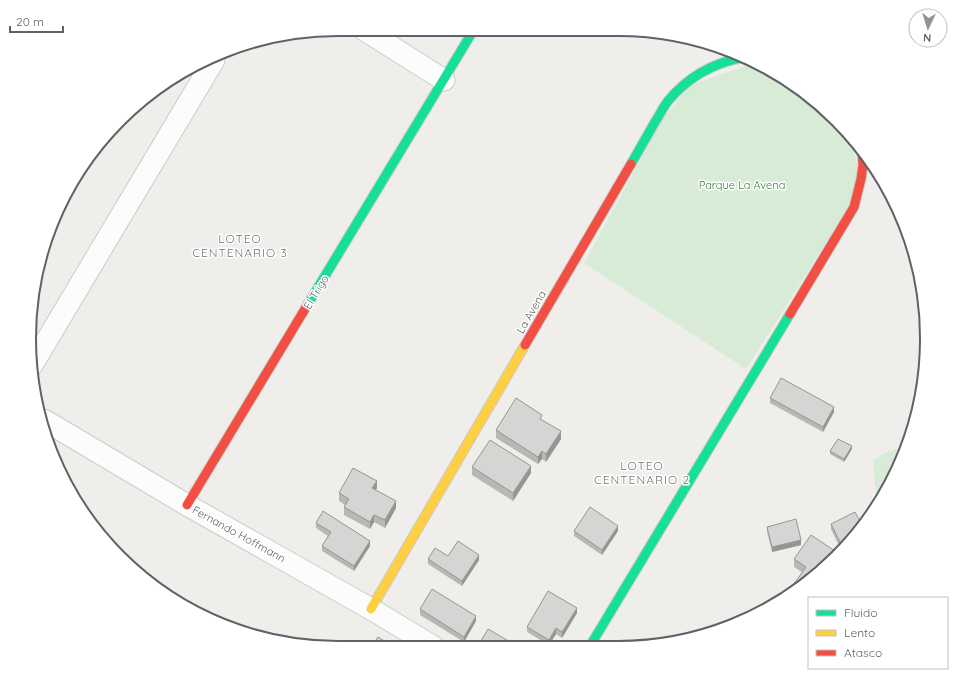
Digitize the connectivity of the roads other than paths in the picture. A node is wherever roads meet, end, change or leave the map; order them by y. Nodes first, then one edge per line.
1 (374, 36) edge
2 (470, 36) edge
3 (734, 59) edge
4 (212, 64) edge
5 (444, 80) junction
6 (863, 162) edge
7 (37, 357) edge
8 (48, 422) edge
9 (187, 505) junction
10 (371, 609) junction
11 (424, 641) edge
12 (593, 641) edge

1 - 5 street
2 - 5 street, El Trigo
3 - 10 street, La Avena
4 - 7 street
5 - 9 street, El Trigo
6 - 12 street
8 - 9 street, Fernando Hoffmann
9 - 10 street, Fernando Hoffmann
10 - 11 street, Fernando Hoffmann

